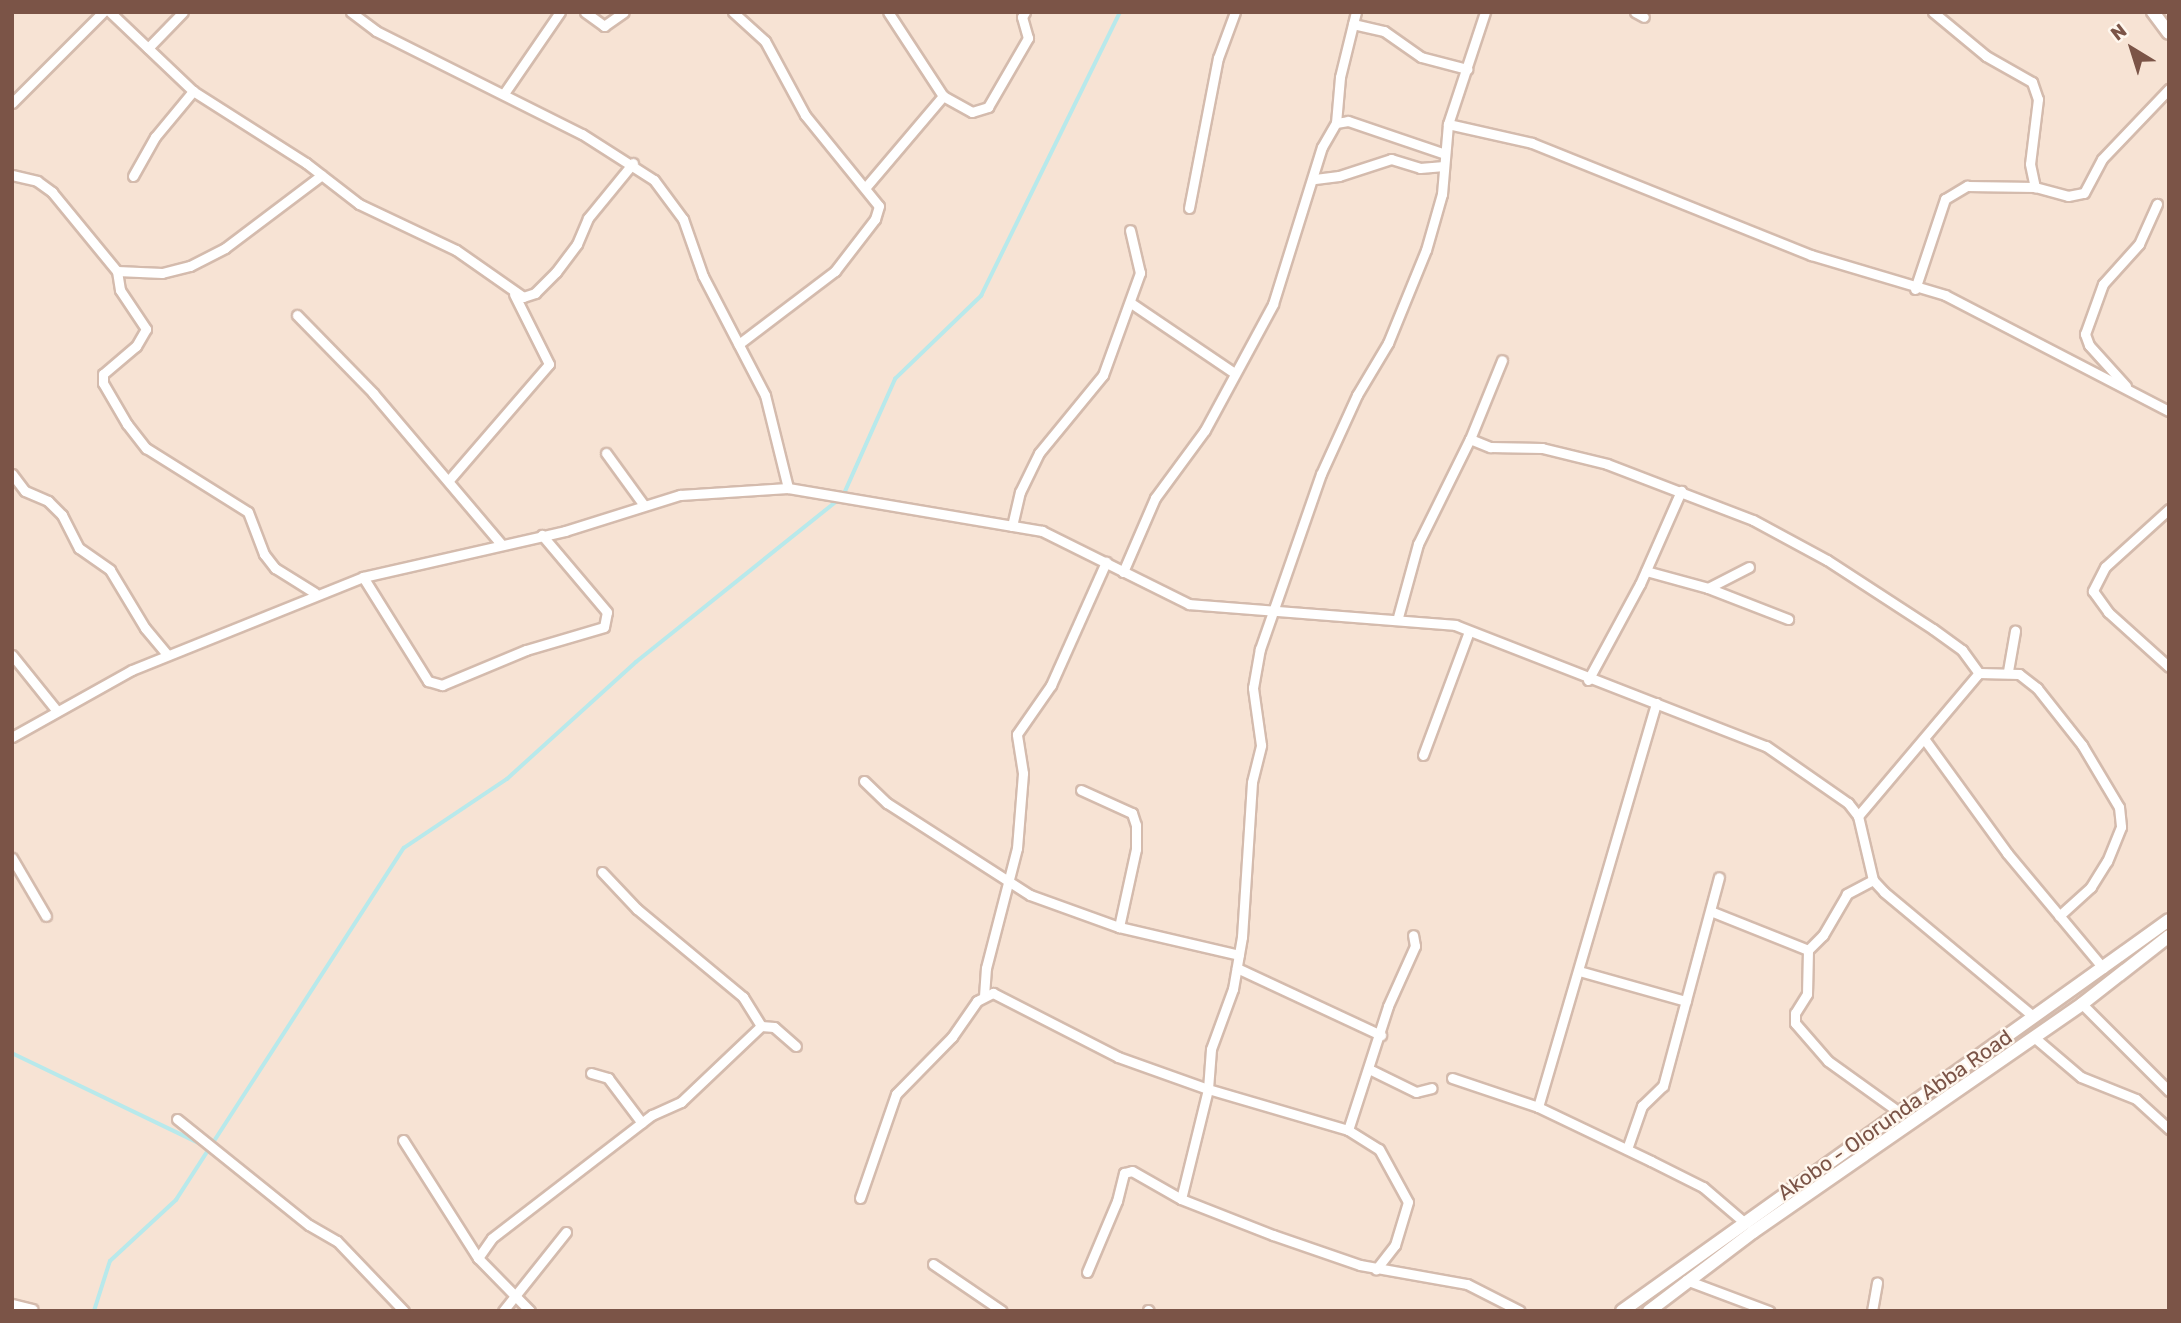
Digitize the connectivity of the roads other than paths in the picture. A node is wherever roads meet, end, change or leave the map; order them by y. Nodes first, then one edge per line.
1 (103, 12) edge
2 (110, 12) edge
3 (183, 12) edge
4 (351, 12) edge
5 (560, 12) edge
6 (585, 12) edge
7 (624, 12) edge
8 (733, 12) edge
9 (1025, 12) edge
10 (1236, 12) edge
11 (1356, 12) edge
12 (1485, 12) edge
13 (1933, 12) edge
14 (2153, 12) edge
15 (890, 13) edge
16 (1353, 24) junction
17 (2168, 31) edge
18 (148, 48) junction
19 (1467, 69) junction
20 (2169, 89) edge
21 (193, 91) junction
22 (505, 92) junction
23 (943, 96) junction
24 (12, 103) edge
25 (1336, 123) junction
26 (1448, 124) junction
27 (1445, 154) junction
28 (633, 163) junction
29 (1444, 166) junction
30 (12, 175) edge
31 (322, 175) junction
32 (133, 176) dead end
33 (1315, 179) junction
34 (2035, 187) junction
35 (865, 188) junction
36 (2157, 204) dead end
37 (1189, 208) dead end
38 (1130, 230) dead end
39 (117, 271) junction
40 (1915, 289) junction
41 (514, 294) junction
42 (1131, 303) junction
43 (296, 315) dead end
44 (740, 344) junction
45 (1502, 360) dead end
46 (1233, 372) junction
47 (2127, 387) junction
48 (2169, 411) edge
49 (1470, 439) junction
50 (606, 453) dead end
51 (12, 474) edge
52 (449, 480) junction
53 (788, 488) junction
54 (1681, 491) junction
55 (643, 504) junction
56 (2169, 509) edge
57 (1012, 526) junction
58 (542, 535) junction
59 (500, 543) junction
60 (1106, 562) junction
61 (1749, 567) dead end
62 (1646, 571) junction
63 (1123, 572) junction
64 (363, 577) junction
65 (1708, 588) junction
66 (316, 593) junction
67 (1277, 608) junction
68 (1398, 617) junction
69 (1788, 619) dead end
70 (1469, 631) junction
71 (2015, 631) dead end
72 (12, 655) edge
73 (168, 655) junction
74 (2169, 667) edge
75 (2008, 671) junction
76 (1979, 673) junction
77 (1588, 680) junction
78 (1656, 703) junction
79 (57, 711) junction
80 (12, 737) edge
81 (1925, 740) junction
82 (1423, 755) dead end
83 (864, 781) dead end
84 (1081, 790) dead end
85 (1857, 816) junction
86 (12, 858) edge
87 (602, 872) dead end
88 (1719, 877) dead end
89 (1873, 880) junction
90 (1009, 882) junction
91 (1713, 912) junction
92 (46, 916) dead end
93 (2059, 916) junction
94 (2169, 920) edge
95 (1119, 927) junction
96 (1413, 935) dead end
97 (2169, 936) edge
98 (1808, 950) junction
99 (1239, 956) junction
100 (1237, 968) junction
101 (2103, 968) junction
102 (1579, 971) junction
103 (984, 996) junction
104 (1686, 1001) junction
105 (2082, 1004) junction
106 (2034, 1017) junction
107 (761, 1026) junction
108 (1381, 1035) junction
109 (2035, 1038) junction
110 (796, 1046) dead end
111 (1371, 1070) junction
112 (590, 1073) dead end
113 (1452, 1078) dead end
114 (1432, 1088) dead end
115 (1208, 1089) junction
116 (2169, 1091) edge
117 (1538, 1107) junction
118 (1899, 1112) junction
119 (2169, 1115) edge
120 (177, 1119) dead end
121 (642, 1123) junction
122 (2165, 1126) edge
123 (1348, 1130) junction
124 (403, 1140) dead end
125 (1627, 1149) junction
126 (860, 1198) dead end
127 (1181, 1199) junction
128 (1744, 1222) junction
129 (566, 1232) dead end
130 (478, 1258) junction
131 (933, 1264) dead end
132 (1376, 1269) junction
133 (1087, 1272) dead end
134 (1686, 1280) junction
135 (1877, 1282) dead end
136 (515, 1300) junction
137 (12, 1304) edge
138 (32, 1309) edge
139 (404, 1311) edge
140 (503, 1311) edge
141 (530, 1311) edge
142 (1002, 1311) edge
143 (1520, 1311) edge
144 (1622, 1311) edge
145 (1649, 1311) edge
146 (1769, 1311) edge
147 (1872, 1311) edge

1 - 24 street
2 - 18 street
3 - 18 street
4 - 22 street
5 - 22 street
6 - 7 street
8 - 35 street
9 - 23 street
10 - 37 street
11 - 16 street
12 - 19 street
13 - 34 street
14 - 17 main road
15 - 23 street
16 - 19 street
16 - 25 street
18 - 21 street
19 - 26 street
20 - 34 street
21 - 31 street
21 - 32 street
22 - 28 street
23 - 35 street
25 - 27 street
25 - 33 street
26 - 27 street
26 - 40 street
27 - 29 street
28 - 41 street
28 - 44 street
29 - 33 street
29 - 67 street
30 - 39 street
31 - 39 street
31 - 41 street
33 - 46 street
34 - 40 street
35 - 44 street
36 - 47 street
38 - 42 street
39 - 66 street
40 - 47 street
41 - 52 street
42 - 46 street
42 - 57 street
43 - 52 street
44 - 53 street
45 - 49 street
46 - 63 street
47 - 48 street
49 - 54 street
49 - 68 street
50 - 55 street
51 - 73 street
52 - 59 street
53 - 55 street
53 - 57 street
54 - 62 street
54 - 76 street
55 - 58 street
56 - 74 street
57 - 60 street
58 - 59 street
58 - 64 street
59 - 64 street
60 - 63 street
60 - 90 street
61 - 65 street
62 - 65 street
62 - 77 street
63 - 67 street
64 - 66 street
65 - 69 street
66 - 73 street
67 - 68 street
67 - 99 street
68 - 70 street
70 - 77 street
70 - 82 street
71 - 75 street
72 - 79 street
73 - 79 street
75 - 76 street
75 - 93 street
76 - 81 street
77 - 78 street
78 - 85 street
78 - 102 street
79 - 80 street
81 - 85 street
81 - 93 street
83 - 90 street
84 - 95 street
85 - 89 street
86 - 92 street
87 - 107 street
88 - 91 street
89 - 98 street
89 - 106 street
90 - 95 street
90 - 103 street
91 - 98 street
91 - 104 street
93 - 101 street
94 - 101 main road, Akobo - Olorunda Abba Road
95 - 99 street
96 - 108 street
97 - 105 main road, Akobo - Olorunda Abba Road
98 - 118 street
99 - 100 street
100 - 108 street
100 - 115 street
101 - 106 main road, Akobo - Olorunda Abba Road
102 - 104 street
102 - 117 street
103 - 115 street
103 - 126 street
104 - 125 street
105 - 109 main road, Akobo - Olorunda Abba Road
105 - 116 street
106 - 118 main road, Akobo - Olorunda Abba Road
107 - 110 street
107 - 121 street
108 - 111 street
109 - 122 street
109 - 134 main road, Akobo - Olorunda Abba Road
111 - 114 street
111 - 123 street
112 - 121 street
113 - 117 street
115 - 123 street
115 - 127 street
117 - 125 street
118 - 128 main road, Akobo - Olorunda Abba Road
119 - 122 street
120 - 139 street
121 - 130 street
123 - 132 street
124 - 130 street
125 - 128 street
127 - 132 street
127 - 133 street
128 - 144 main road, Akobo - Olorunda Abba Road
129 - 136 street
130 - 136 street
131 - 142 street
132 - 143 street
134 - 145 main road, Akobo - Olorunda Abba Road
134 - 146 street
135 - 147 street
136 - 140 street
136 - 141 street
137 - 138 street

